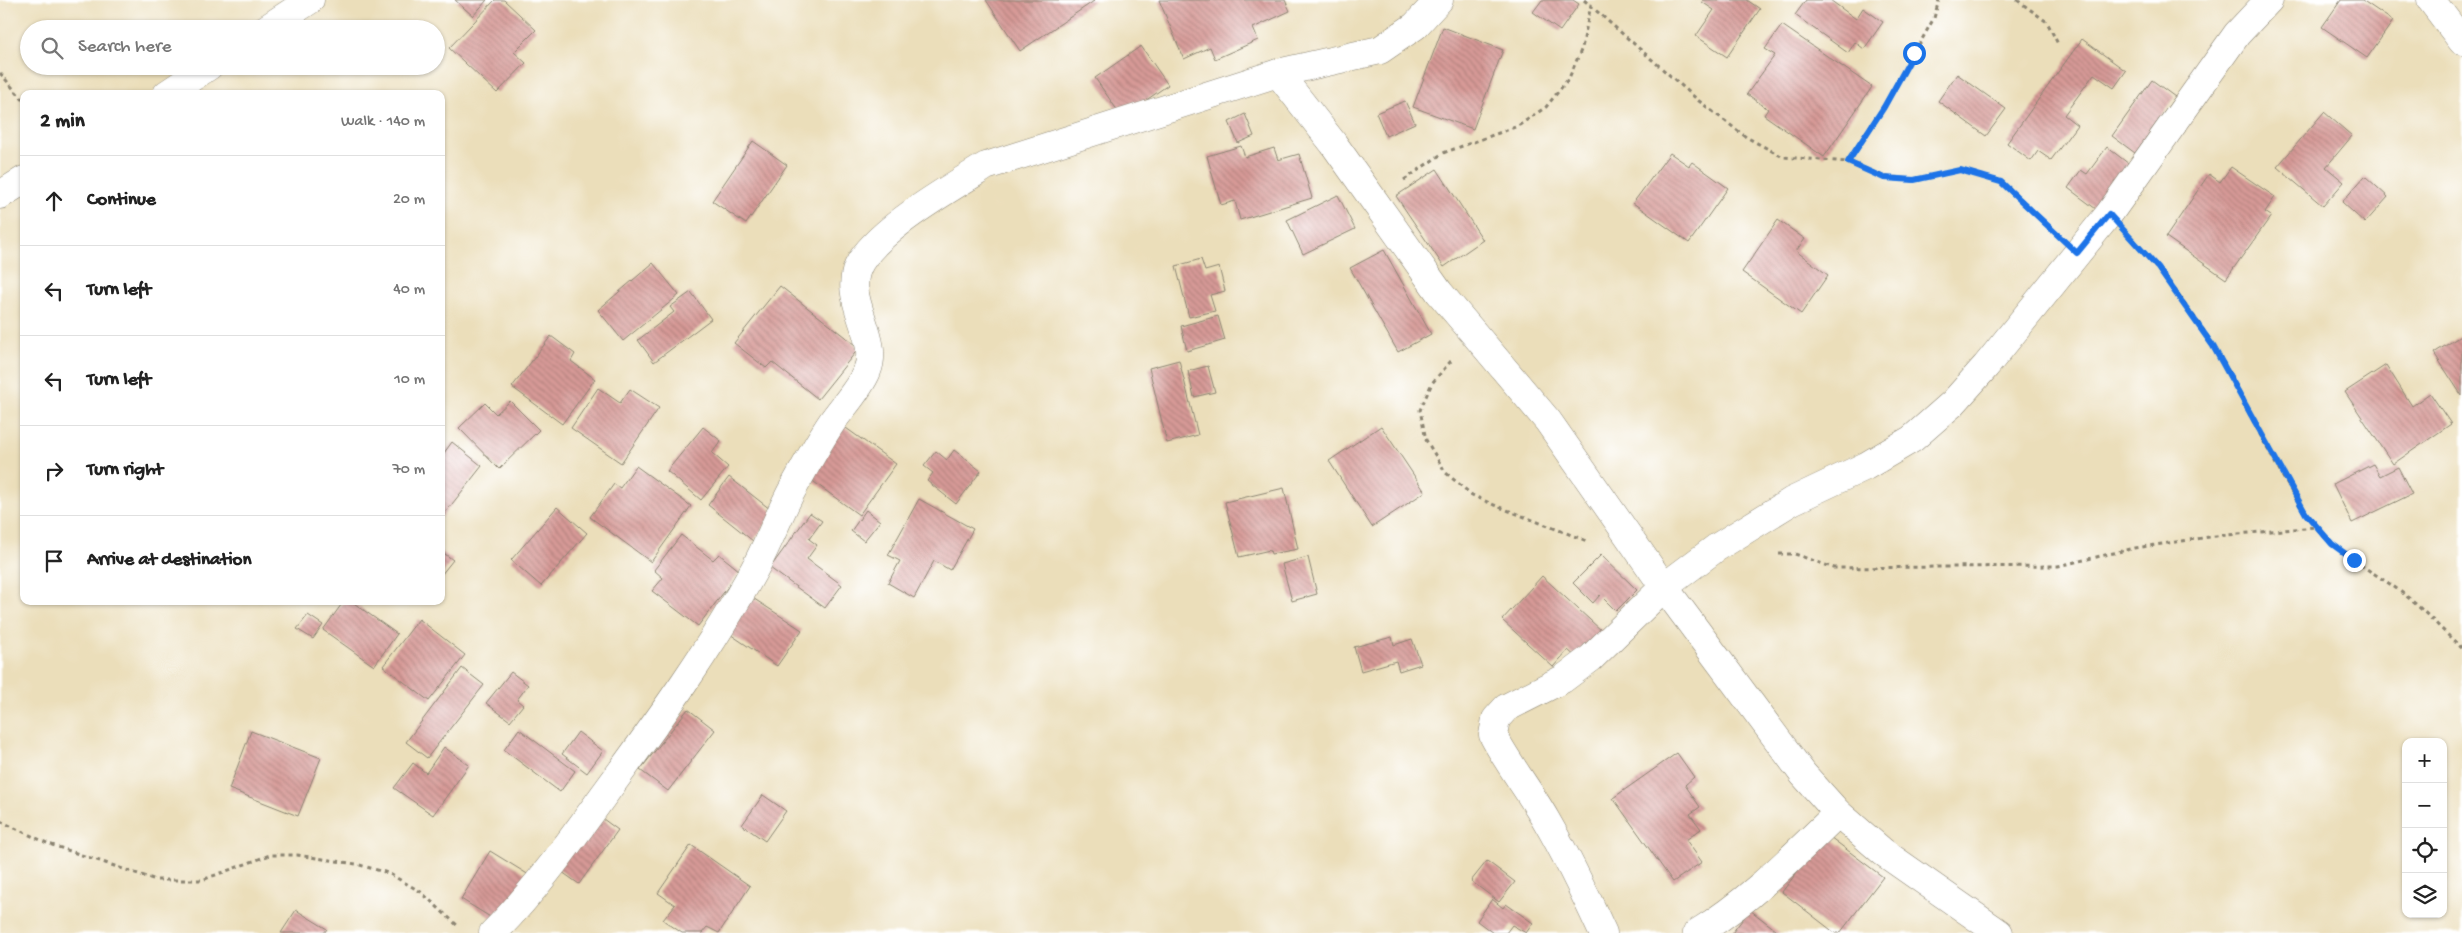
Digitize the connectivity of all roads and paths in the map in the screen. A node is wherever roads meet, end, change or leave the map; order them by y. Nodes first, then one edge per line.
1 (310, 0) edge
2 (1439, 0) edge
3 (1584, 0) edge
4 (1592, 0) edge
5 (1940, 0) edge
6 (2017, 0) edge
7 (2269, 0) edge
8 (2431, 0) edge
9 (1591, 6) junction
10 (280, 20) edge
11 (2462, 41) edge
12 (2058, 44) dead end
13 (0, 73) edge
14 (1278, 73) junction
15 (195, 75) edge
16 (173, 90) edge
17 (20, 96) edge
18 (1848, 162) junction
19 (20, 182) edge
20 (0, 195) edge
21 (1375, 201) junction
22 (2109, 214) junction
23 (2077, 253) junction
24 (1478, 337) junction
25 (2316, 527) junction
26 (1592, 542) dead end
27 (1770, 555) dead end
28 (1664, 587) junction
29 (2462, 648) edge
30 (1838, 813) junction
31 (0, 821) edge
32 (466, 933) edge
33 (493, 933) edge
34 (1602, 933) edge
35 (1697, 933) edge
36 (1999, 933) edge

1 - 10 street
2 - 14 street
3 - 9 path
4 - 9 path
5 - 18 path
6 - 12 path
7 - 22 street
8 - 11 street
9 - 18 path
9 - 21 path
13 - 17 path
14 - 21 street
14 - 33 street
15 - 16 street
18 - 23 path
19 - 20 street
21 - 24 street
22 - 23 street
22 - 25 path
23 - 28 street
24 - 26 path
24 - 28 street
25 - 27 path
25 - 29 path
28 - 30 street
28 - 34 street
30 - 35 street
30 - 36 street
31 - 32 path

